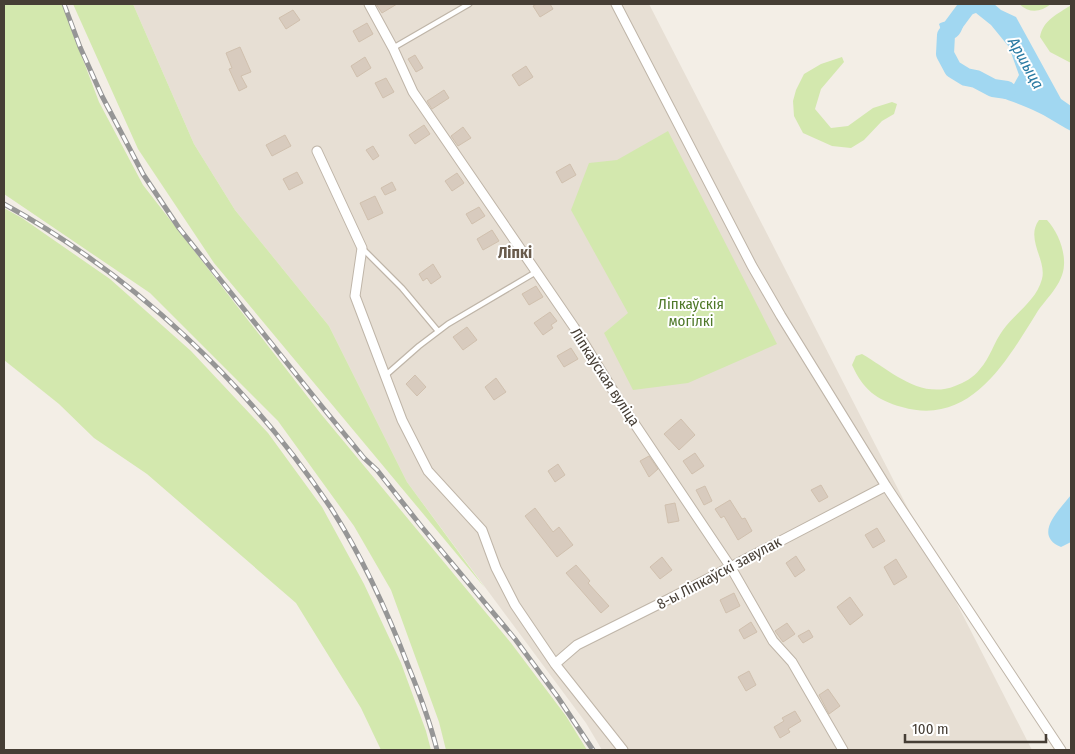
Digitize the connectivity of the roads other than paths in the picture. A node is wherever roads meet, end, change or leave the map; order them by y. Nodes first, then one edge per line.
1 (369, 4) edge
2 (469, 4) edge
3 (616, 4) edge
4 (393, 48) junction
5 (317, 151) dead end
6 (362, 248) junction
7 (536, 272) junction
8 (438, 331) junction
9 (386, 375) junction
10 (886, 486) junction
11 (730, 566) junction
12 (556, 664) junction
13 (623, 750) edge
14 (843, 750) edge
15 (1061, 750) edge

1 - 4 street, Ліпкаўская вуліца
2 - 4 lane
3 - 10 street
4 - 7 street, Ліпкаўская вуліца
5 - 6 street
6 - 8 lane
6 - 9 street
7 - 8 lane
7 - 11 street, Ліпкаўская вуліца
8 - 9 lane
9 - 12 street
10 - 11 street, 8-ы Ліпкаўскі завулак
10 - 15 street
11 - 12 street, 8-ы Ліпкаўскі завулак
11 - 14 street, Ліпкаўская вуліца
12 - 13 street

